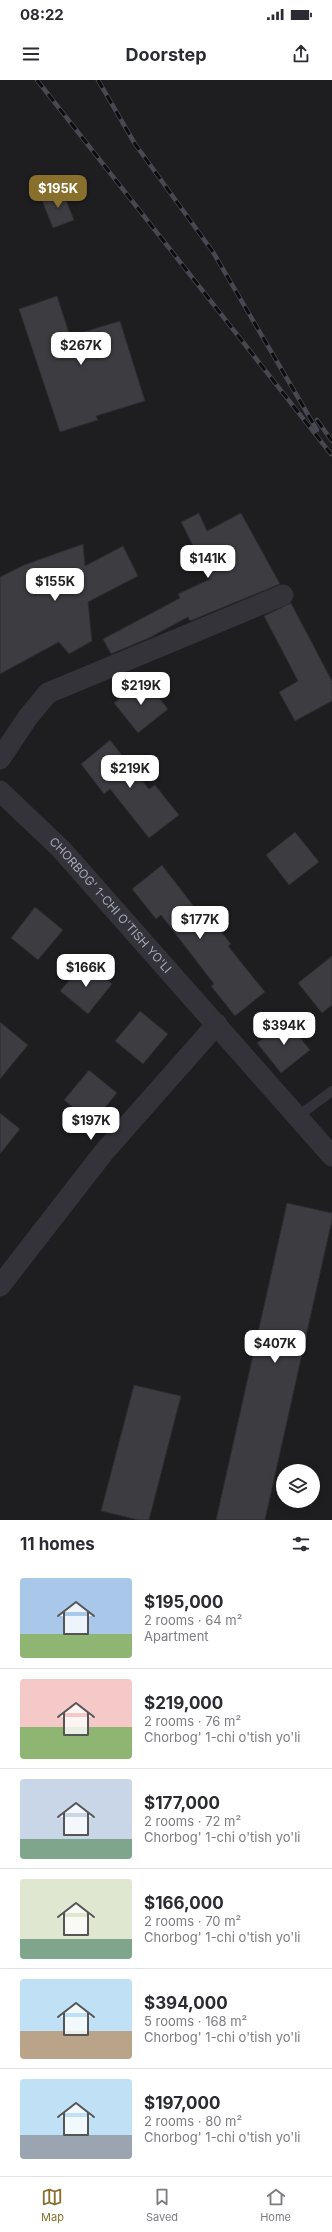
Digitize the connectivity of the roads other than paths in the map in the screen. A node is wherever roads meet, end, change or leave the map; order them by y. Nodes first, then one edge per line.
1 (283, 595) dead end
2 (0, 759) edge
3 (0, 792) edge
4 (217, 1024) junction
5 (332, 1091) edge
6 (297, 1118) junction
7 (332, 1156) edge
8 (0, 1286) edge

1 - 2 street
3 - 4 street, CHORBOG' 1-CHI O'TISH YO'LI
4 - 6 street, CHORBOG' 1-CHI O'TISH YO'LI
4 - 8 street
5 - 6 lane
6 - 7 street, CHORBOG' 1-CHI O'TISH YO'LI

